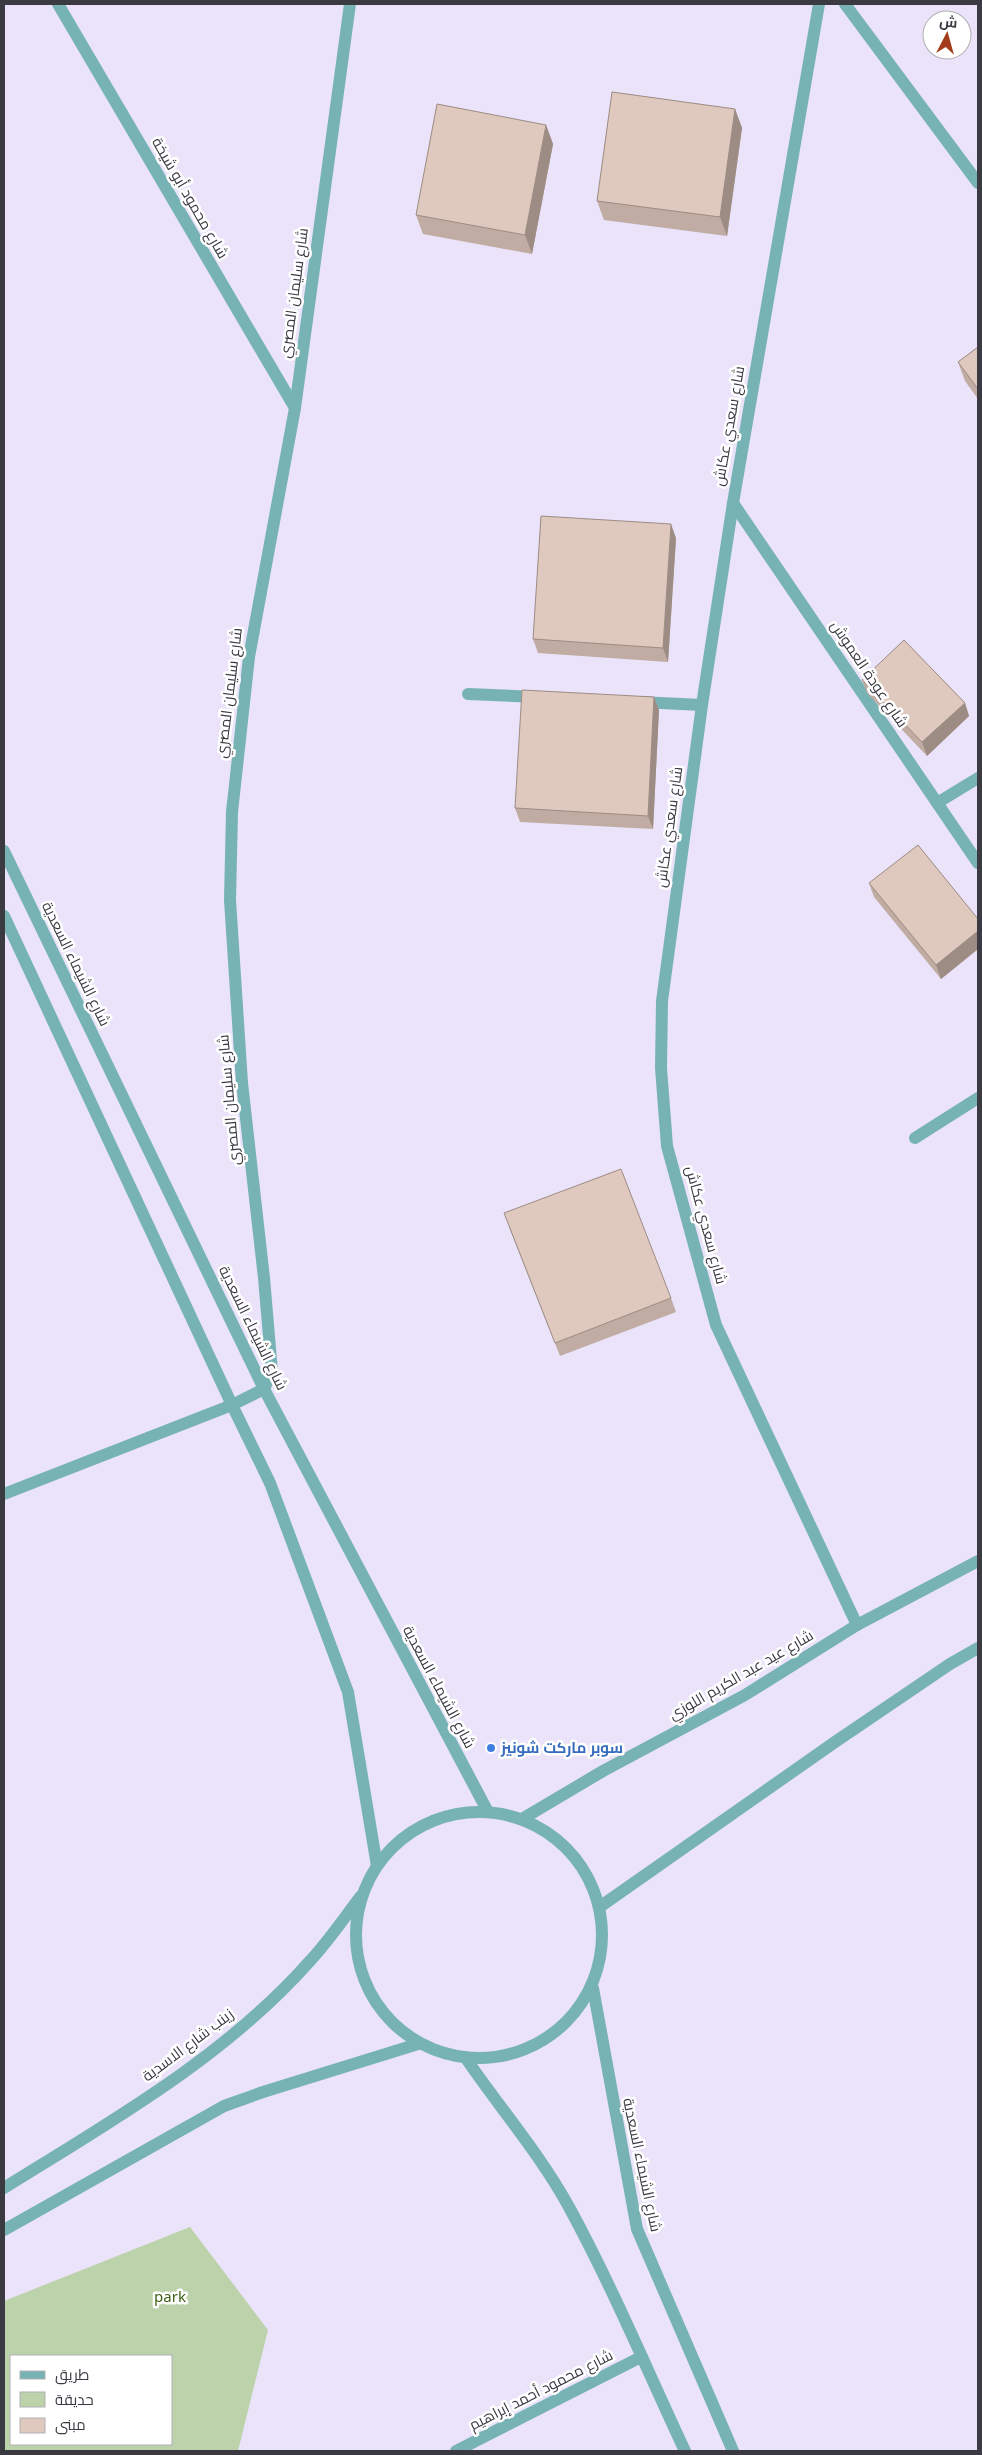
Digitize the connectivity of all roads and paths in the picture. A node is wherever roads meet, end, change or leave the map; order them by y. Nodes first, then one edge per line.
1 (58, 4) edge
2 (350, 4) edge
3 (819, 4) edge
4 (846, 4) edge
5 (978, 183) edge
6 (295, 408) junction
7 (733, 503) junction
8 (468, 694) dead end
9 (546, 698) edge
10 (624, 701) edge
11 (702, 705) junction
12 (978, 778) edge
13 (937, 804) junction
14 (4, 851) edge
15 (978, 864) edge
16 (4, 916) edge
17 (978, 1098) edge
18 (915, 1138) dead end
19 (264, 1389) junction
20 (232, 1406) junction
21 (4, 1494) edge
22 (978, 1562) edge
23 (857, 1625) junction
24 (978, 1648) edge
25 (488, 1812) junction
26 (522, 1819) junction
27 (377, 1866) junction
28 (362, 1894) junction
29 (601, 1906) junction
30 (593, 1988) junction
31 (418, 2044) junction
32 (465, 2058) junction
33 (4, 2188) edge
34 (4, 2230) edge
35 (641, 2357) junction
36 (456, 2451) edge
37 (685, 2451) edge
38 (733, 2451) edge

1 - 6 street, شارع محمود أبو شيخة
2 - 6 street, شارع سليمان المصري
3 - 7 street, شارع سعدي عكاش
4 - 5 street
6 - 19 street, شارع سليمان المصري
7 - 11 street, شارع سعدي عكاش
7 - 13 street, شارع عودة العموش
8 - 9 street
10 - 11 street
11 - 23 street, شارع سعدي عكاش
12 - 13 street
13 - 15 street, شارع عودة العموش
14 - 19 street, شارع الشيماء السعدية
16 - 20 street
17 - 18 street
19 - 20 street
19 - 25 street, شارع الشيماء السعدية
20 - 21 street
20 - 27 street
22 - 23 street, شارع عيد عبد الكريم اللوزي
23 - 26 street, شارع عيد عبد الكريم اللوزي
24 - 29 street
25 - 26 street
25 - 27 street
26 - 29 street
27 - 28 street
28 - 31 street
28 - 33 street, زينب شارع الاسدية
29 - 30 street
30 - 32 street
30 - 38 street, شارع الشيماء السعدية
31 - 32 street
31 - 34 street
32 - 35 street
35 - 36 street, شارع محمود أحمد إبراهيم
35 - 37 street

